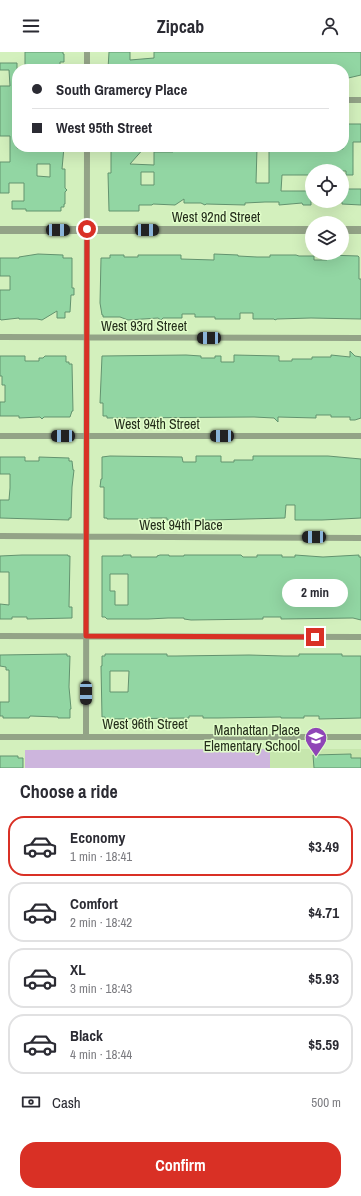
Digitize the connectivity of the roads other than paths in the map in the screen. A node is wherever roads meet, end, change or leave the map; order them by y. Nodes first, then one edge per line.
1 (87, 52) edge
2 (87, 64) edge
3 (349, 100) edge
4 (361, 100) edge
5 (87, 152) edge
6 (87, 229) junction
7 (0, 230) edge
8 (305, 230) edge
9 (349, 230) edge
10 (361, 230) edge
11 (0, 337) edge
12 (87, 338) junction
13 (361, 338) edge
14 (0, 436) edge
15 (87, 436) junction
16 (361, 436) edge
17 (0, 536) edge
18 (86, 536) junction
19 (361, 538) edge
20 (0, 636) edge
21 (86, 636) junction
22 (361, 637) edge
23 (86, 736) junction
24 (0, 737) edge
25 (361, 737) edge

1 - 2 street
3 - 4 street
5 - 6 street
6 - 7 street, West 92nd Street
6 - 8 street, West 92nd Street
6 - 12 street
9 - 10 street
11 - 12 street, West 93rd Street
12 - 13 street, West 93rd Street
12 - 15 street
14 - 15 street, West 94th Street
15 - 16 street, West 94th Street
15 - 18 street
17 - 18 street, West 94th Place
18 - 19 street, West 94th Place
18 - 21 street
20 - 21 street
21 - 22 street
21 - 23 street
23 - 24 street, West 96th Street
23 - 25 street, West 96th Street

